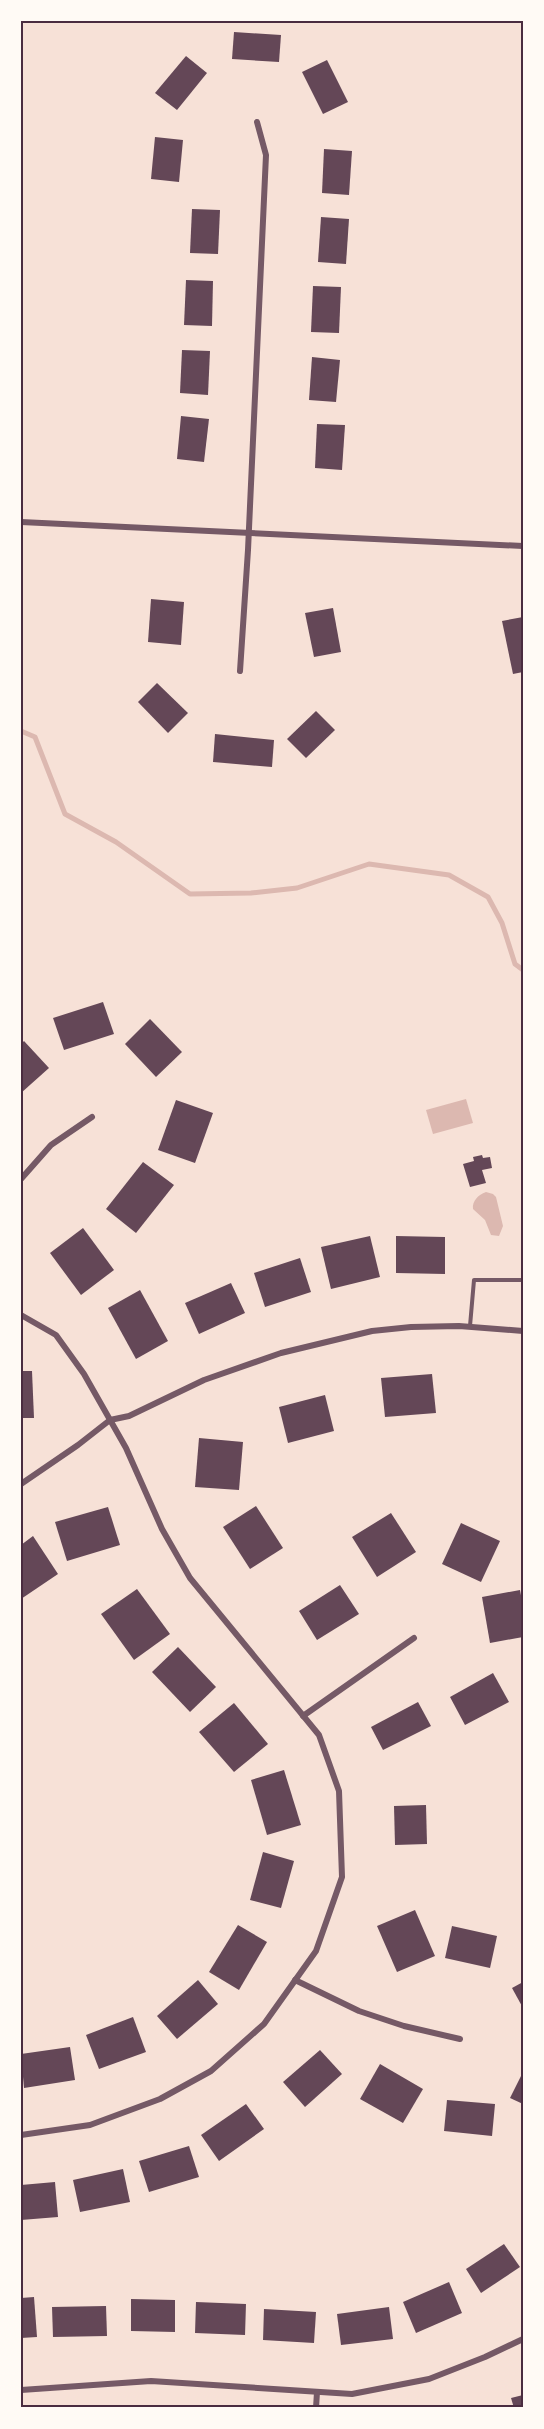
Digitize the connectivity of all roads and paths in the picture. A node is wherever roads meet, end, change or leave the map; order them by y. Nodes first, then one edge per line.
1 (257, 122) dead end
2 (21, 522) edge
3 (248, 533) junction
4 (523, 546) edge
5 (240, 671) dead end
6 (92, 1117) dead end
7 (21, 1179) edge
8 (523, 1280) edge
9 (21, 1316) edge
10 (470, 1327) junction
11 (523, 1331) edge
12 (110, 1419) junction
13 (21, 1484) edge
14 (414, 1638) dead end
15 (303, 1716) junction
16 (295, 1980) junction
17 (460, 2039) dead end
18 (21, 2136) edge
19 (523, 2338) edge
20 (21, 2390) edge
21 (317, 2392) junction
22 (316, 2408) edge

1 - 3 street
2 - 3 street
3 - 4 street
3 - 5 street
6 - 7 street
8 - 10 lane
9 - 12 street
10 - 11 street
10 - 12 street
12 - 13 street
12 - 15 street
14 - 15 street
15 - 16 street
16 - 17 street
16 - 18 street
19 - 21 street
20 - 21 street
21 - 22 street

